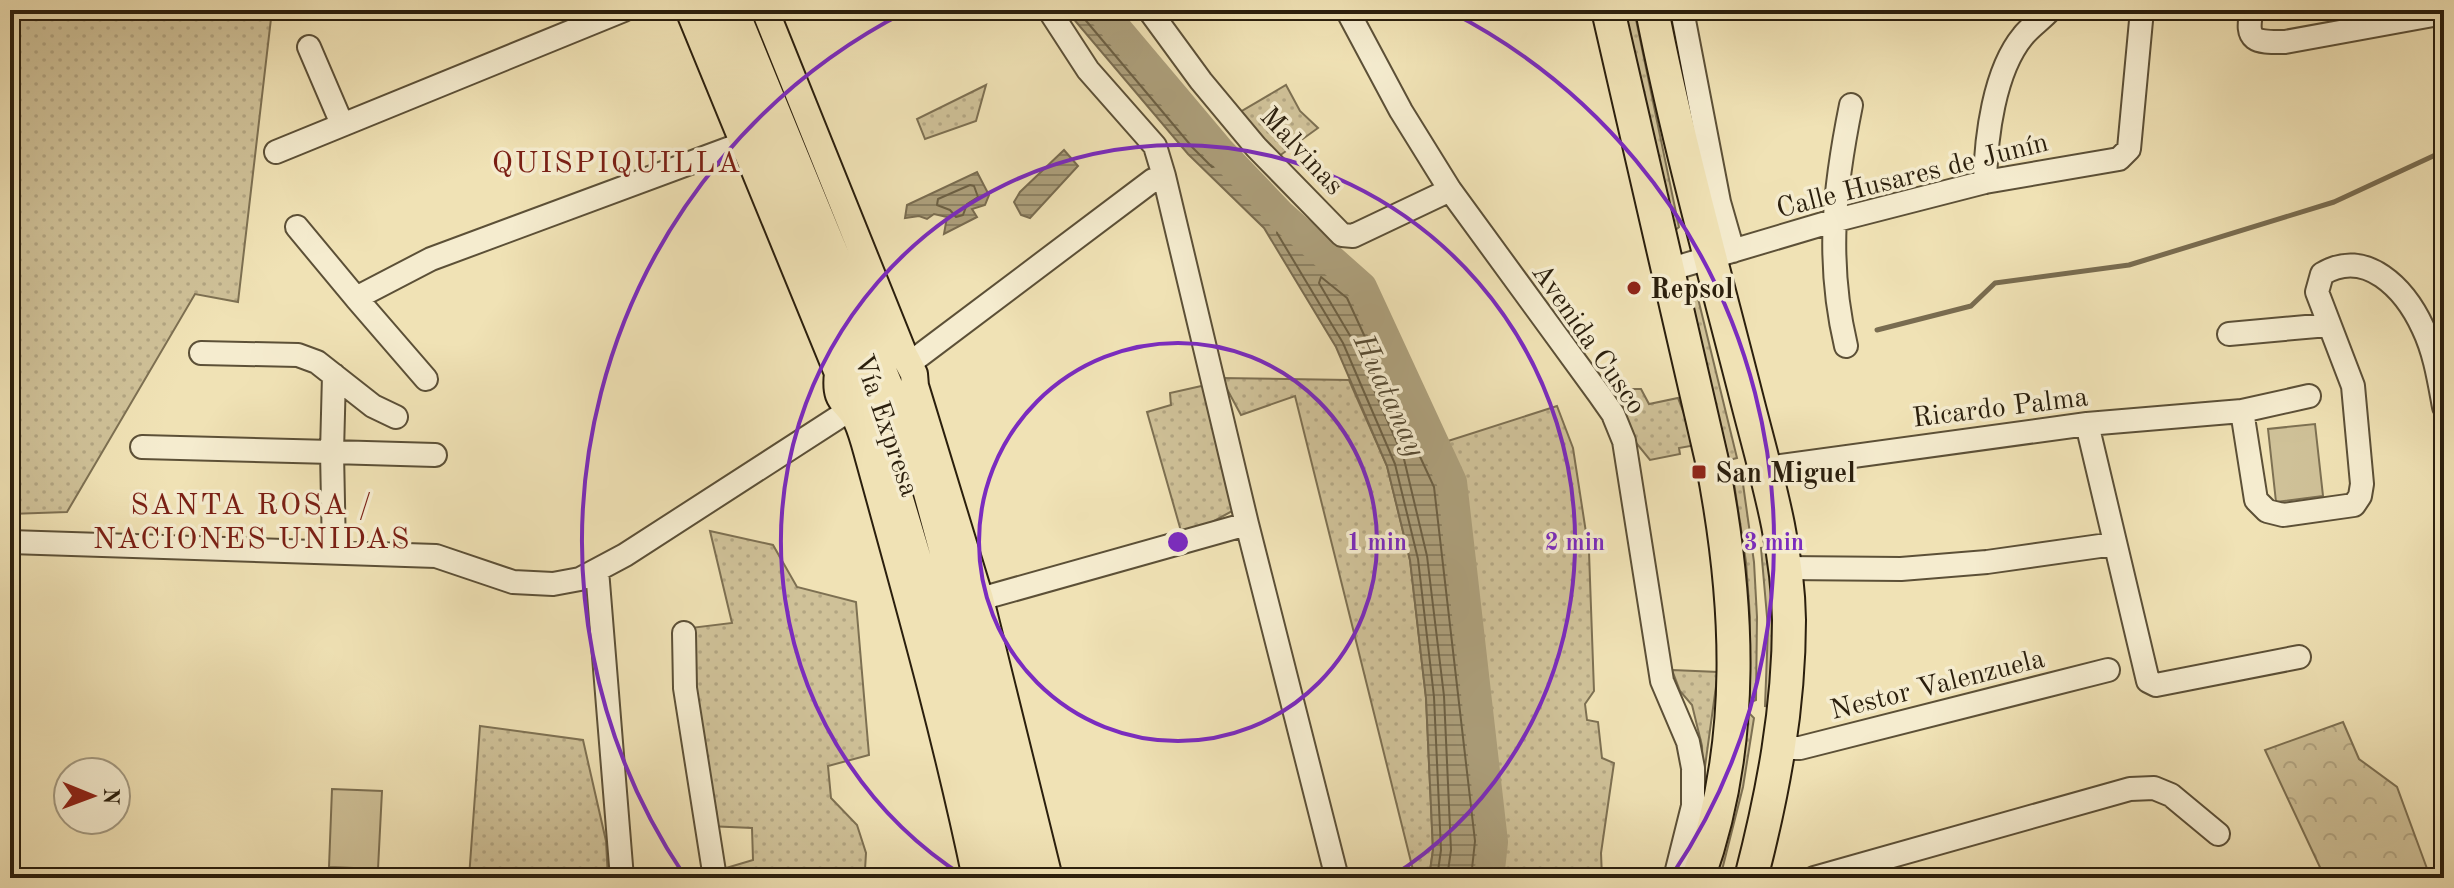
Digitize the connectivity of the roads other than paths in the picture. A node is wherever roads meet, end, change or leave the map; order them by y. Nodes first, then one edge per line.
1 (624, 10) edge
2 (689, 10) edge
3 (709, 10) edge
4 (735, 10) edge
5 (765, 10) edge
6 (1049, 10) edge
7 (1149, 10) edge
8 (1347, 10) edge
9 (1608, 10) edge
10 (1652, 10) edge
11 (1682, 10) edge
12 (2050, 10) edge
13 (2142, 10) edge
14 (2252, 10) edge
15 (2444, 13) edge
16 (309, 47) dead end
17 (1851, 105) dead end
18 (342, 124) junction
19 (744, 143) junction
20 (276, 152) dead end
21 (1164, 176) junction
22 (1985, 182) junction
23 (1450, 190) junction
24 (1833, 221) junction
25 (297, 227) dead end
26 (1722, 254) junction
27 (1668, 270) junction
28 (356, 298) junction
29 (2328, 325) junction
30 (2229, 334) dead end
31 (1846, 346) dead end
32 (201, 353) dead end
33 (854, 356) junction
34 (910, 368) junction
35 (334, 375) junction
36 (426, 379) dead end
37 (2309, 396) dead end
38 (2444, 407) edge
39 (2242, 411) junction
40 (870, 416) junction
41 (396, 417) dead end
42 (2087, 424) junction
43 (142, 447) dead end
44 (332, 452) junction
45 (435, 455) dead end
46 (1766, 468) junction
47 (1716, 482) junction
48 (1247, 524) junction
49 (10, 542) edge
50 (2114, 544) junction
51 (334, 552) junction
52 (1785, 568) junction
53 (597, 570) junction
54 (980, 599) junction
55 (684, 633) dead end
56 (2299, 657) dead end
57 (2108, 670) dead end
58 (1780, 748) junction
59 (2218, 834) dead end
60 (622, 878) edge
61 (715, 878) edge
62 (976, 878) edge
63 (999, 878) edge
64 (1023, 878) edge
65 (1049, 878) edge
66 (1337, 878) edge
67 (1675, 878) edge
68 (1698, 878) edge
69 (1751, 878) edge
70 (1814, 878) edge

1 - 18 street
2 - 19 main road, Vía Expresa
3 - 33 main road, Vía Expresa
4 - 33 main road, Vía Expresa
5 - 34 main road, Vía Expresa
6 - 21 street
7 - 23 street, Malvinas
8 - 23 street, Avenida Cusco
9 - 27 highway
10 - 26 highway
11 - 26 street
12 - 22 street
13 - 22 street, Calle Husares de Junín
14 - 15 street
16 - 18 street
17 - 24 street
18 - 20 street
19 - 28 street
19 - 33 main road, Vía Expresa
21 - 34 street
21 - 48 street
22 - 24 street, Calle Husares de Junín
23 - 67 street, Avenida Cusco
24 - 26 street, Calle Husares de Junín
24 - 31 street
25 - 28 street
26 - 27 street, Calle Husares de Junín
26 - 46 highway
27 - 47 highway
28 - 36 street
29 - 30 street
29 - 38 street
29 - 39 street
32 - 35 street
33 - 34 main road
33 - 40 main road, Vía Expresa
33 - 40 main road, Vía Expresa
34 - 40 main road
34 - 54 main road, Vía Expresa
35 - 41 street
35 - 44 street
37 - 39 street, Ricardo Palma
39 - 42 street, Ricardo Palma
40 - 53 street
40 - 62 main road, Vía Expresa
40 - 63 main road, Vía Expresa
40 - 64 main road, Vía Expresa
42 - 46 street, Ricardo Palma
42 - 50 street
43 - 44 street
44 - 45 street
44 - 51 street
46 - 47 highway
46 - 52 highway
47 - 68 highway
48 - 54 street
48 - 66 street
49 - 51 street
50 - 52 street
50 - 56 street
51 - 53 street
52 - 58 highway
53 - 60 street
54 - 65 main road, Vía Expresa
55 - 61 street
57 - 58 street, Nestor Valenzuela
58 - 69 highway
59 - 70 street

